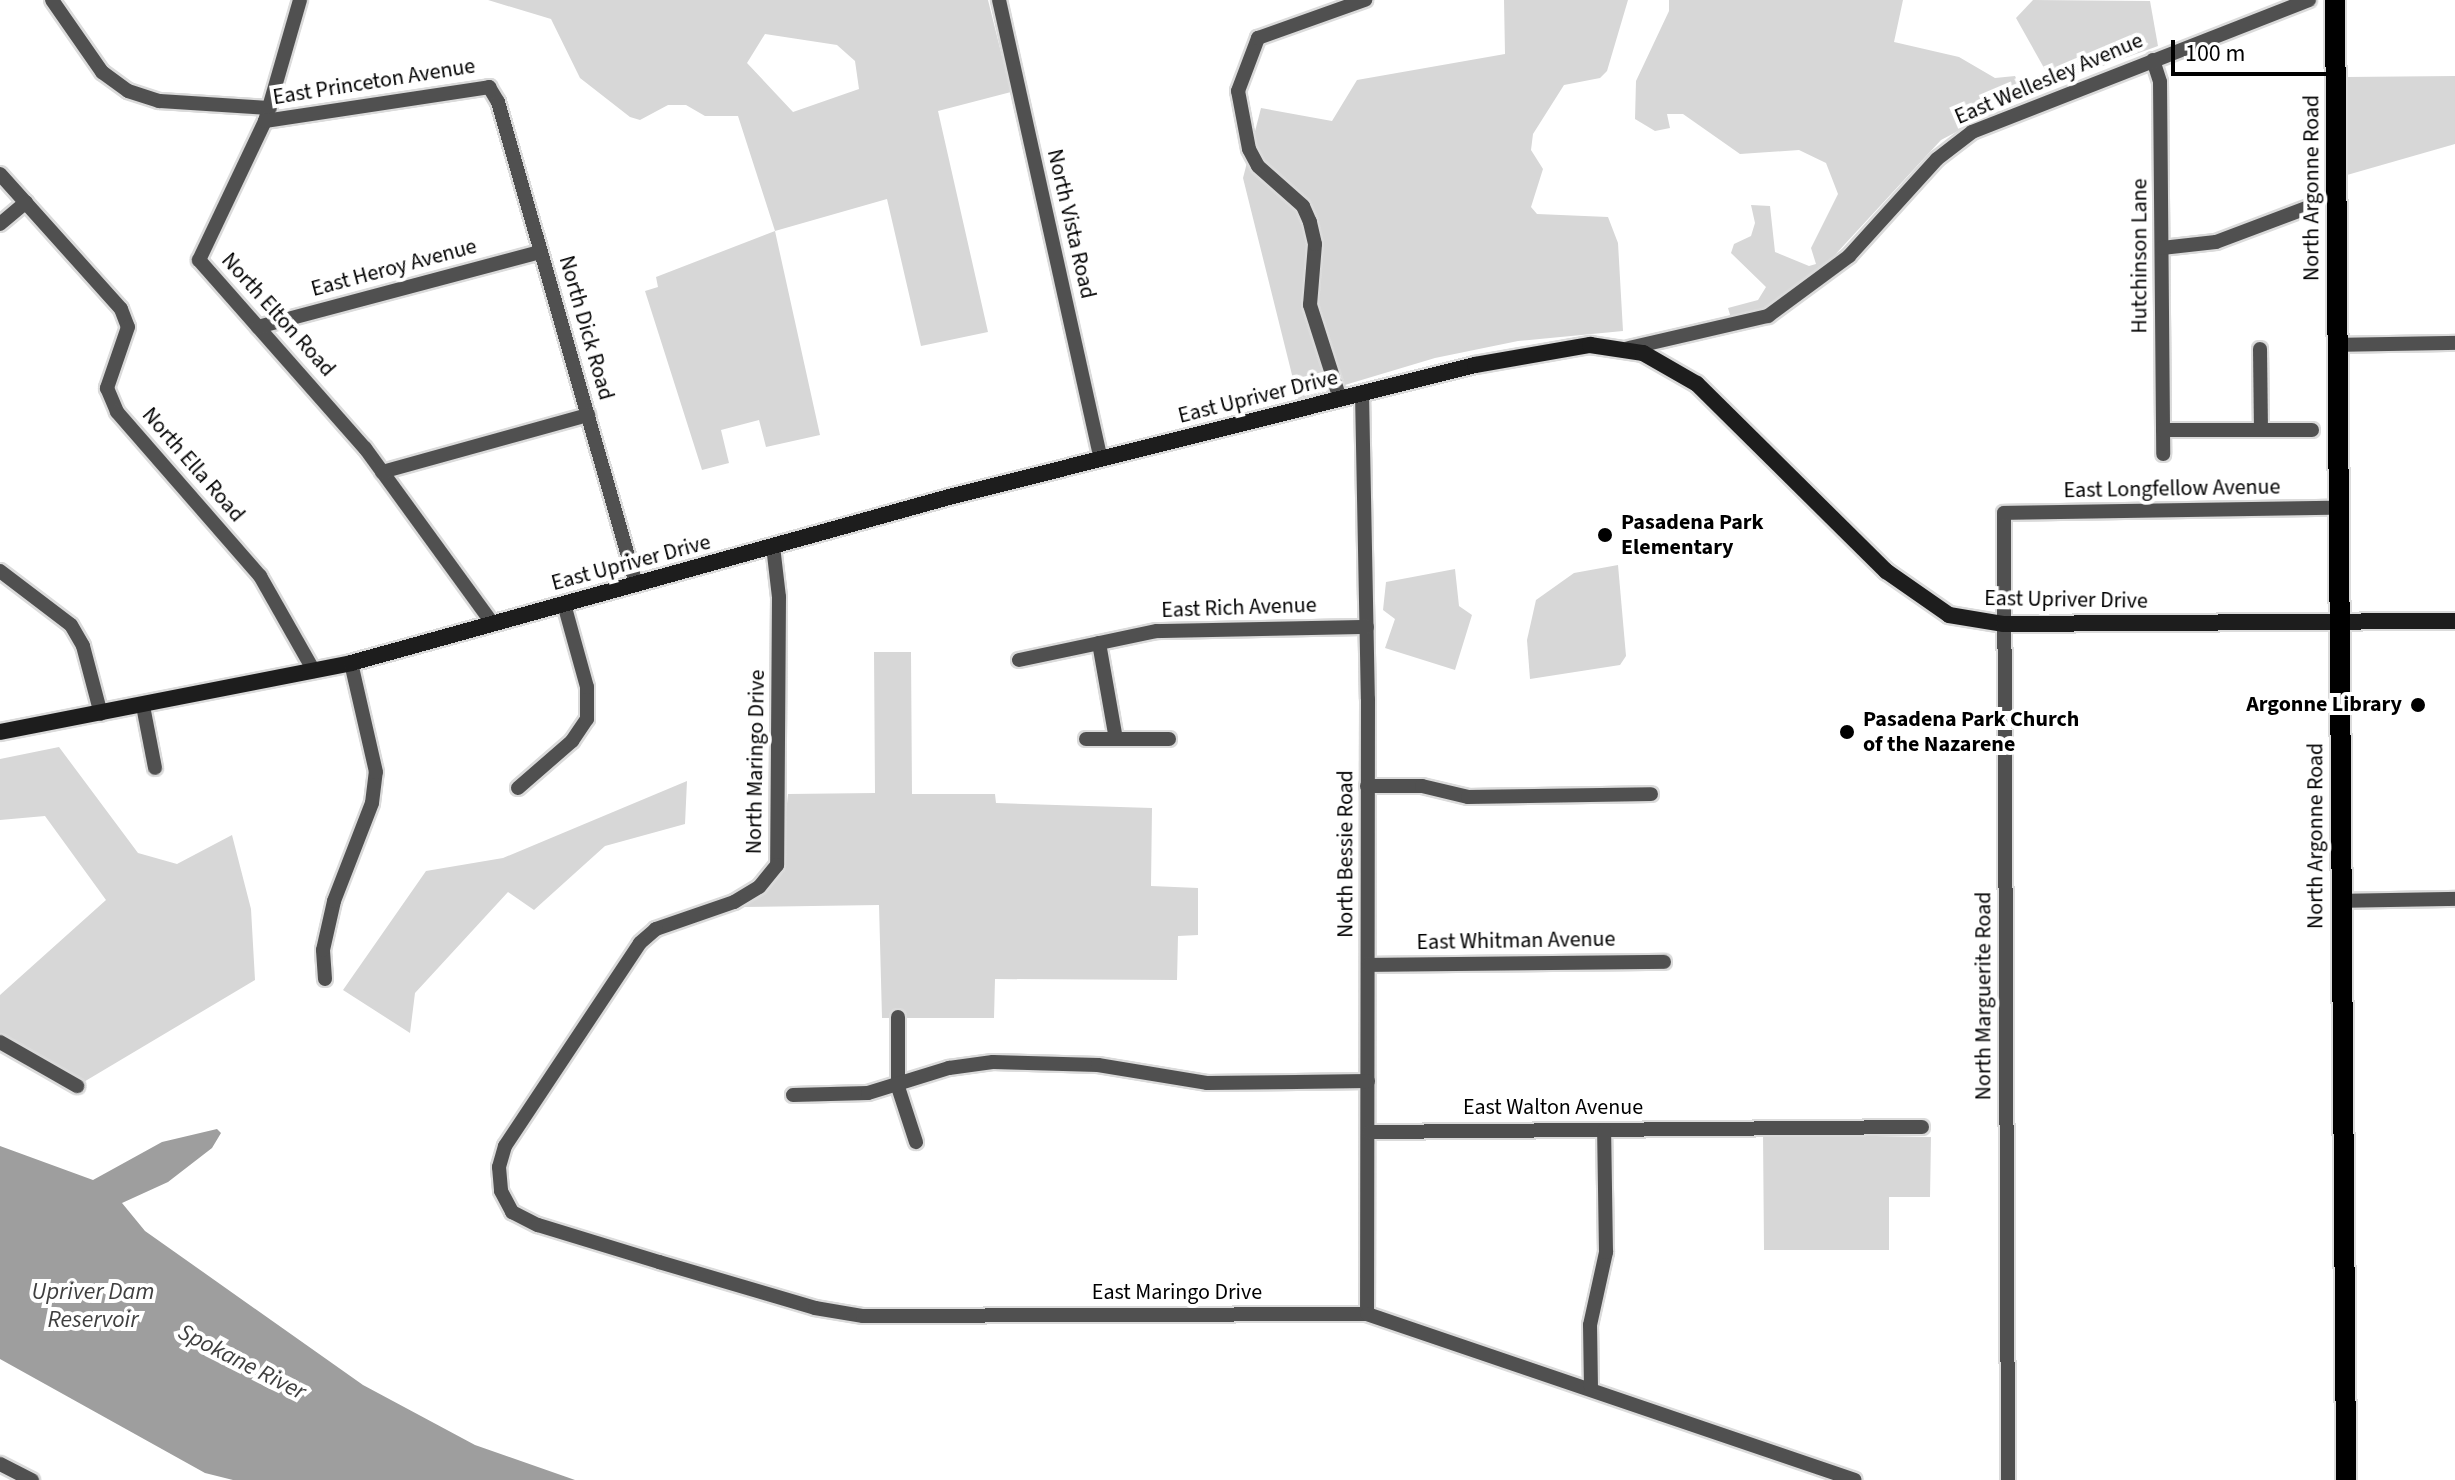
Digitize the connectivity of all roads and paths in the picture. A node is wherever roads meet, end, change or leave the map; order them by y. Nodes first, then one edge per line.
1 (52, 0) edge
2 (300, 0) edge
3 (999, 0) edge
4 (1365, 0) edge
5 (2309, 0) edge
6 (2335, 0) edge
7 (2153, 60) junction
8 (489, 87) joint
9 (268, 115) junction
10 (0, 174) edge
11 (26, 202) junction
12 (2309, 207) dead end
13 (0, 224) edge
14 (2162, 248) junction
15 (540, 252) junction
16 (258, 327) junction
17 (2455, 343) edge
18 (2337, 345) junction
19 (1629, 348) junction
20 (2260, 349) dead end
21 (1362, 393) junction
22 (1340, 399) junction
23 (588, 415) junction
24 (2163, 430) junction
25 (2261, 430) junction
26 (2312, 430) dead end
27 (2163, 454) dead end
28 (1101, 459) junction
29 (382, 472) junction
30 (2340, 508) junction
31 (2004, 513) joint
32 (773, 546) junction
33 (0, 571) edge
34 (636, 584) junction
35 (564, 604) junction
36 (2455, 621) edge
37 (492, 623) junction
38 (2340, 623) junction
39 (2004, 624) junction
40 (1367, 627) junction
41 (1099, 643) junction
42 (1019, 660) dead end
43 (351, 663) junction
44 (314, 671) junction
45 (143, 706) junction
46 (101, 714) junction
47 (0, 732) edge
48 (1086, 739) dead end
49 (1116, 739) junction
50 (1169, 739) dead end
51 (155, 768) dead end
52 (1367, 786) junction
53 (518, 788) dead end
54 (1651, 794) dead end
55 (2455, 899) edge
56 (2340, 901) junction
57 (1664, 962) dead end
58 (1368, 965) junction
59 (325, 979) dead end
60 (898, 1017) dead end
61 (0, 1042) edge
62 (1368, 1081) junction
63 (77, 1086) dead end
64 (898, 1087) junction
65 (793, 1095) dead end
66 (1922, 1127) dead end
67 (1604, 1130) junction
68 (1369, 1132) junction
69 (916, 1142) dead end
70 (501, 1191) joint
71 (1367, 1314) junction
72 (1591, 1388) junction
73 (0, 1464) edge
74 (27, 1479) edge
75 (1855, 1480) edge
76 (2008, 1480) edge
77 (2346, 1480) edge

1 - 9 street, East Princeton Avenue
2 - 9 street, North Elton Road
3 - 28 street, North Vista Road
4 - 22 street
5 - 7 street, East Wellesley Avenue
6 - 18 main road, North Argonne Road
7 - 14 street, Hutchinson Lane
7 - 19 street, East Wellesley Avenue
8 - 9 street, East Princeton Avenue
8 - 15 street, North Dick Road
9 - 16 street, North Elton Road
10 - 11 street, North Ella Road
11 - 13 street
11 - 44 street, North Ella Road
12 - 14 street
14 - 24 street, Hutchinson Lane
15 - 16 street, East Heroy Avenue
15 - 23 street, North Dick Road
16 - 29 street, North Elton Road
17 - 18 street
18 - 30 main road, North Argonne Road
19 - 21 main road, East Upriver Drive
19 - 39 main road, East Upriver Drive
20 - 25 street
21 - 22 main road, East Upriver Drive
21 - 40 street, North Bessie Road
22 - 28 main road, East Upriver Drive
23 - 29 street
23 - 34 street, North Dick Road
24 - 25 street
24 - 27 street, Hutchinson Lane
25 - 26 street
28 - 32 main road, East Upriver Drive
29 - 37 street, North Elton Road
30 - 31 street, East Longfellow Avenue
30 - 38 main road, North Argonne Road
31 - 39 street, North Marguerite Road
32 - 34 main road, East Upriver Drive
32 - 70 street, North Maringo Drive
33 - 46 street
34 - 35 main road, East Upriver Drive
35 - 37 main road, East Upriver Drive
35 - 53 street
36 - 38 main road, East Upriver Drive
37 - 43 main road, East Upriver Drive
38 - 39 main road, East Upriver Drive
38 - 56 main road, North Argonne Road
39 - 76 street, North Marguerite Road
40 - 41 street, East Rich Avenue
40 - 52 street, North Bessie Road
41 - 42 street, East Rich Avenue
41 - 49 street
43 - 44 main road, East Upriver Drive
43 - 59 street
44 - 45 main road, East Upriver Drive
45 - 46 main road, East Upriver Drive
45 - 51 street
46 - 47 main road, East Upriver Drive
48 - 49 street
49 - 50 street
52 - 54 street
52 - 58 street, North Bessie Road
55 - 56 street
56 - 77 main road, North Argonne Road
57 - 58 street, East Whitman Avenue
58 - 62 street, North Bessie Road
60 - 64 street
61 - 63 street
62 - 64 street
62 - 68 street, North Bessie Road
64 - 65 street
64 - 69 street
66 - 67 street, East Walton Avenue
67 - 68 street, East Walton Avenue
67 - 72 street
68 - 71 street, North Bessie Road
70 - 71 street, East Maringo Drive
71 - 72 street, East Maringo Drive
72 - 75 street, East Maringo Drive
73 - 74 street

